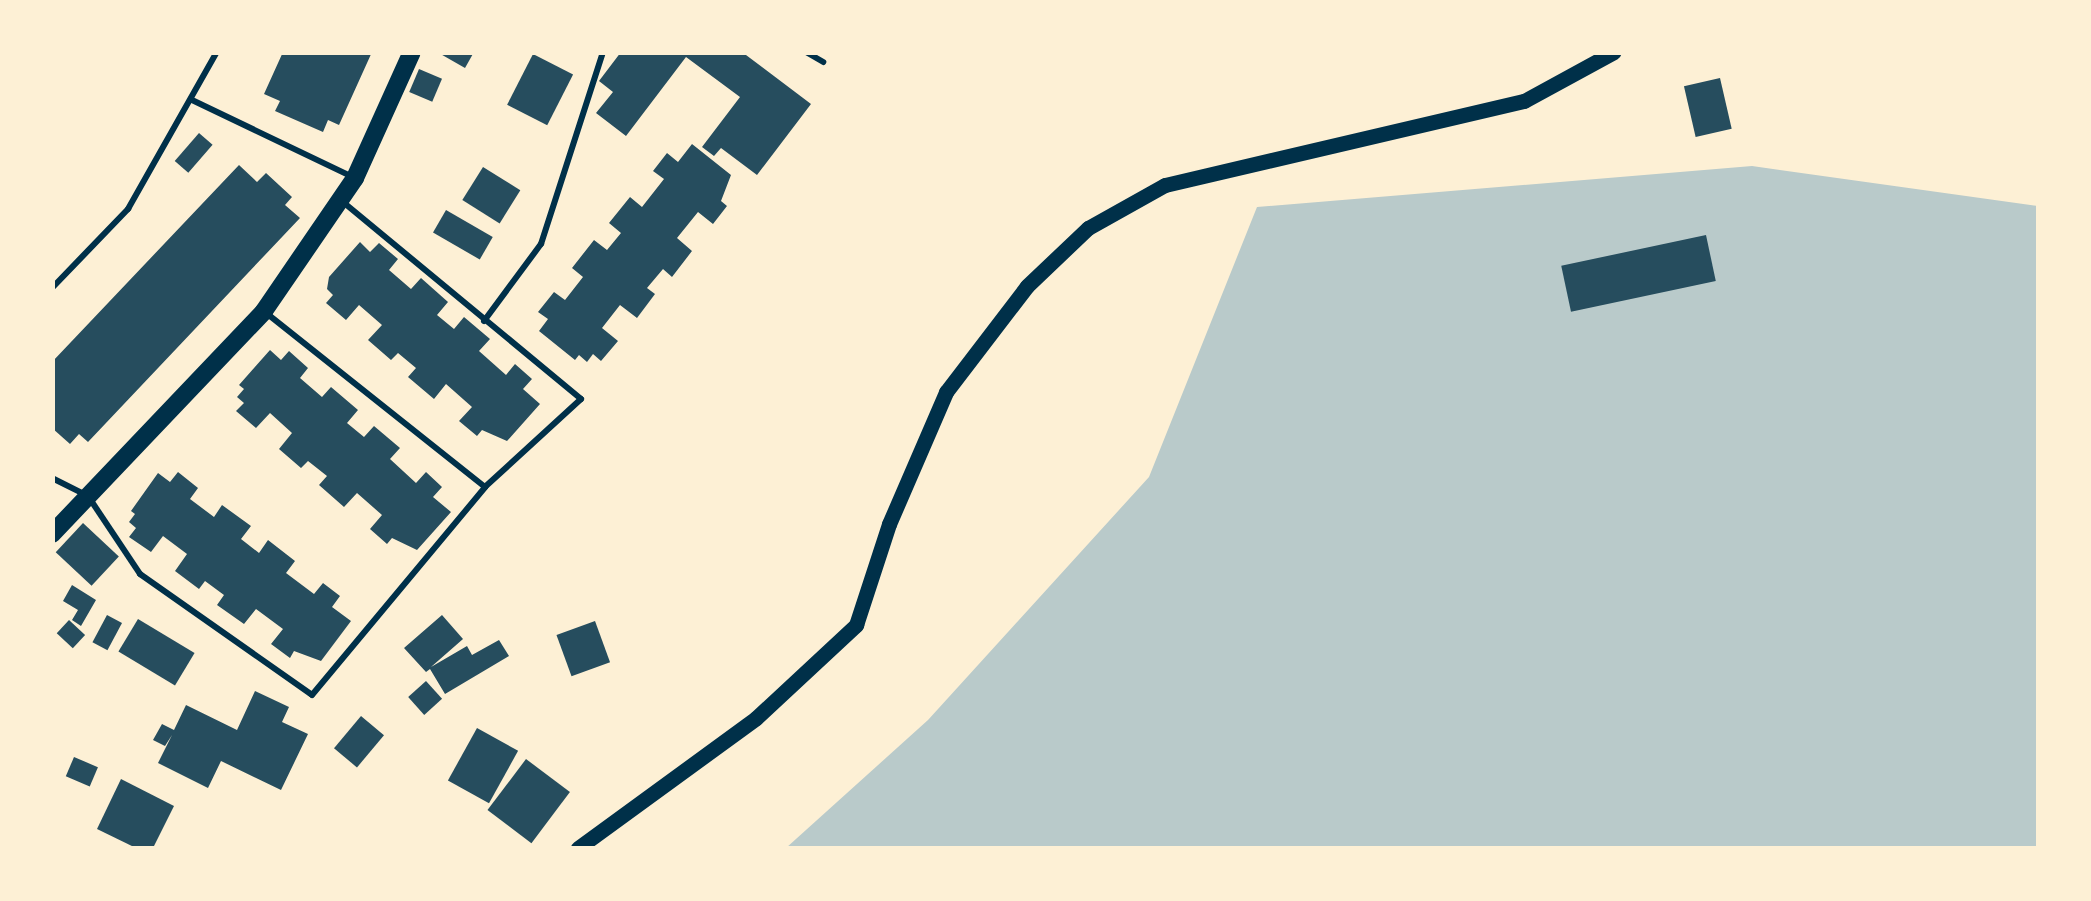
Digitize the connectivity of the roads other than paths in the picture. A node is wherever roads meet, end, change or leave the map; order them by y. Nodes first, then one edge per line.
1 (217, 52) edge
2 (412, 52) edge
3 (603, 52) edge
4 (806, 52) edge
5 (1614, 52) edge
6 (823, 62) dead end
7 (192, 100) junction
8 (355, 178) junction
9 (340, 199) junction
10 (52, 288) edge
11 (264, 312) junction
12 (484, 321) junction
13 (52, 478) edge
14 (485, 487) junction
15 (88, 496) junction
16 (52, 534) edge
17 (578, 848) edge

1 - 7 lane
2 - 8 main road
3 - 12 lane
4 - 6 lane
5 - 17 street
7 - 8 lane
7 - 10 lane
8 - 9 main road
9 - 11 main road
9 - 12 lane
11 - 14 lane
11 - 15 main road
12 - 14 lane
13 - 15 lane
14 - 15 lane
15 - 16 main road

